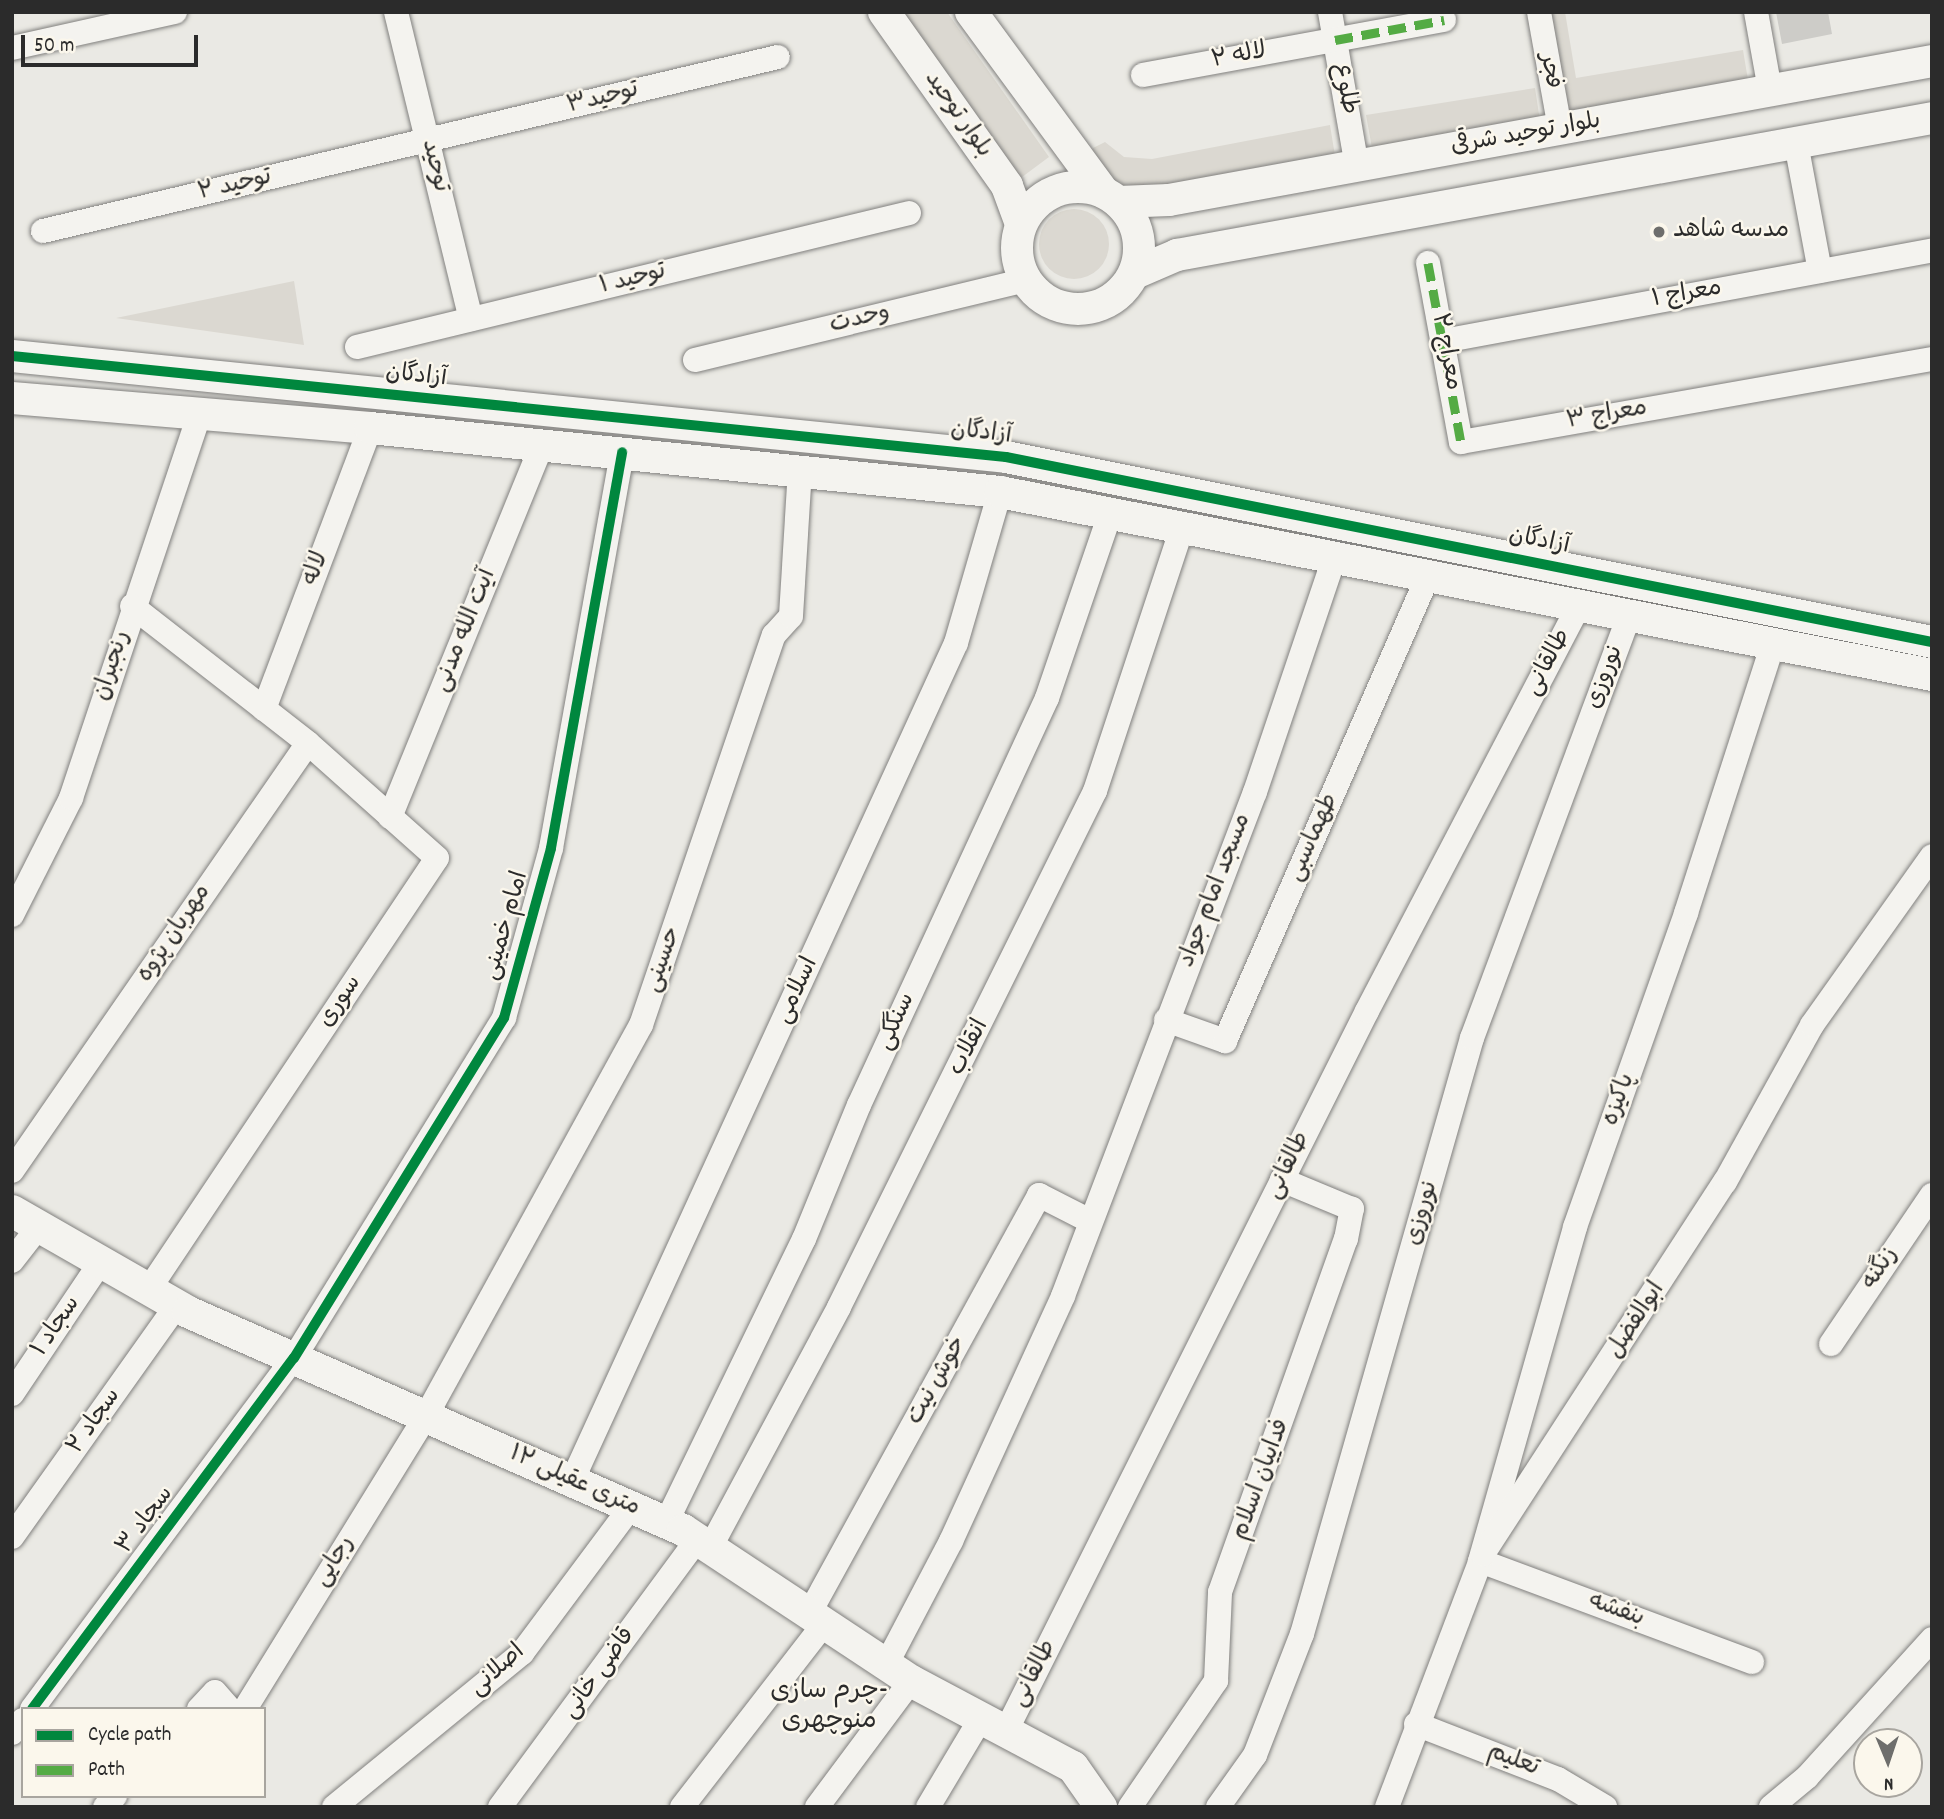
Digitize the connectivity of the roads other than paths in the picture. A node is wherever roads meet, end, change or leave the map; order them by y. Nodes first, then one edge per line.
1 (175, 12) edge
2 (396, 12) edge
3 (884, 12) edge
4 (971, 12) edge
5 (1330, 12) edge
6 (1539, 12) edge
7 (1756, 12) edge
8 (1444, 20) dead end
9 (1335, 40) junction
10 (12, 48) edge
11 (778, 57) dead end
12 (1932, 61) edge
13 (1143, 75) dead end
14 (1770, 90) junction
15 (1932, 118) edge
16 (1560, 129) junction
17 (428, 141) junction
18 (1796, 143) junction
19 (1357, 166) junction
20 (1111, 197) junction
21 (909, 213) dead end
22 (1021, 224) junction
23 (43, 231) dead end
24 (1932, 250) edge
25 (1820, 271) junction
26 (1135, 273) junction
27 (1025, 279) junction
28 (471, 319) junction
29 (1443, 341) junction
30 (357, 346) dead end
31 (12, 356) edge
32 (1932, 359) edge
33 (695, 360) dead end
34 (12, 398) edge
35 (200, 412) junction
36 (370, 428) junction
37 (1460, 436) junction
38 (846, 441) junction
39 (542, 444) junction
40 (622, 452) junction
41 (800, 469) junction
42 (841, 473) junction
43 (1000, 492) junction
44 (1110, 514) junction
45 (1182, 528) junction
46 (1334, 558) junction
47 (1428, 576) junction
48 (132, 606) junction
49 (1579, 606) junction
50 (1629, 616) junction
51 (1932, 642) edge
52 (1773, 644) junction
53 (1932, 675) edge
54 (264, 709) junction
55 (308, 743) junction
56 (390, 817) junction
57 (1932, 856) edge
58 (12, 915) edge
59 (1166, 1020) junction
60 (12, 1171) edge
61 (1282, 1180) junction
62 (1932, 1195) edge
63 (12, 1211) edge
64 (1088, 1220) junction
65 (40, 1225) junction
66 (102, 1260) junction
67 (12, 1261) edge
68 (149, 1289) junction
69 (177, 1306) junction
70 (1831, 1344) dead end
71 (294, 1358) junction
72 (12, 1394) edge
73 (426, 1416) junction
74 (572, 1481) junction
75 (631, 1507) junction
76 (666, 1523) junction
77 (12, 1537) edge
78 (704, 1544) junction
79 (1480, 1561) junction
80 (817, 1619) junction
81 (1932, 1639) edge
82 (1752, 1662) dead end
83 (898, 1673) junction
84 (33, 1707) edge
85 (201, 1707) edge
86 (228, 1707) edge
87 (246, 1707) edge
88 (994, 1724) junction
89 (1416, 1724) junction
90 (342, 1803) edge
91 (1108, 1806) edge
92 (500, 1807) edge
93 (682, 1807) edge
94 (817, 1807) edge
95 (928, 1807) edge
96 (1218, 1807) edge
97 (1387, 1807) edge
98 (1605, 1807) edge
99 (1771, 1807) edge

1 - 10 street
2 - 17 street, توحید
3 - 22 street, بلوار توحید
4 - 20 street
5 - 9 street, طلوع
6 - 16 street, فجر
7 - 14 street
8 - 9 street, لاله ۲
9 - 13 street, لاله ۲
9 - 19 street, طلوع
11 - 17 street, توحید۳
12 - 14 street, بلوار توحید شرقی
14 - 16 street, بلوار توحید شرقی
15 - 18 street
16 - 19 street, بلوار توحید شرقی
17 - 23 street, توحید ۲
17 - 28 street, توحید
18 - 25 street
18 - 26 street
19 - 20 street, بلوار توحید شرقی
20 - 22 street
20 - 26 street
21 - 28 street, توحید ۱
22 - 27 street
24 - 25 street, معراج ۱
25 - 29 street, معراج ۱
26 - 27 street
27 - 33 street, وحدت
28 - 30 street, توحید ۱
29 - 37 street
29 - 37 street, معراج ۲
31 - 38 street, آزادگان
32 - 37 street, معراج ۳
34 - 35 street
35 - 36 street
35 - 48 street, رنجبران
36 - 39 street
36 - 54 street, لاله
38 - 42 street
38 - 51 street, آزادگان
39 - 40 street
39 - 56 street, آیت الله مدنی
40 - 41 street
40 - 71 street, امام خمینی
41 - 42 street
41 - 73 street, حسینی
42 - 43 street
43 - 44 street
43 - 74 street, اسلامی
44 - 45 street
44 - 76 street, سنگکی
45 - 46 street
45 - 78 street, انقلاب
46 - 47 street
46 - 59 street, مسجد امام جواد
47 - 49 street
47 - 59 street, طهماسبی
48 - 54 street
48 - 58 street, رنجبران
49 - 50 street
49 - 61 street, طالقانی
50 - 52 street
50 - 96 street, نوروزی
52 - 53 street
52 - 79 street, پاکیزه
54 - 55 street
55 - 56 street, سوری
55 - 60 street, مهربان پژوه
56 - 68 street, سوری
57 - 79 street, ابوالفضل
59 - 64 street, مسجد امام جواد
61 - 88 street, طالقانی
61 - 91 street, فداییان اسلام
62 - 70 street, زنگنه
63 - 65 street, ۱۲ متری عقیلی
64 - 80 street, خوش نیت
64 - 83 street, مسجد امام جواد
65 - 66 street, ۱۲ متری عقیلی
65 - 67 street
66 - 68 street, ۱۲ متری عقیلی
66 - 72 street, سجاد ۱
68 - 69 street, ۱۲ متری عقیلی
69 - 71 street, ۱۲ متری عقیلی
69 - 77 street, سجاد ۲
71 - 73 street, ۱۲ متری عقیلی
71 - 84 street, سجاد ۳
73 - 74 street, ۱۲ متری عقیلی
73 - 87 street, رجایی
74 - 75 street, ۱۲ متری عقیلی
75 - 76 street, ۱۲ متری عقیلی
75 - 90 street, اصلانی
76 - 78 street, ۱۲ متری عقیلی
78 - 80 street, ۱۲ متری عقیلی
78 - 92 street, قاضی خانی
79 - 82 street, بنفشه
79 - 89 street, ابوالفضل
80 - 83 street, ۱۲ متری عقیلی
80 - 93 street
81 - 99 street
83 - 88 street, ۱۲ متری عقیلی
83 - 94 street, مسجد امام جواد
85 - 86 street
88 - 91 street, ۱۲ متری عقیلی
88 - 95 street, طالقانی
89 - 97 street, ابوالفضل
89 - 98 street, تعلیم

